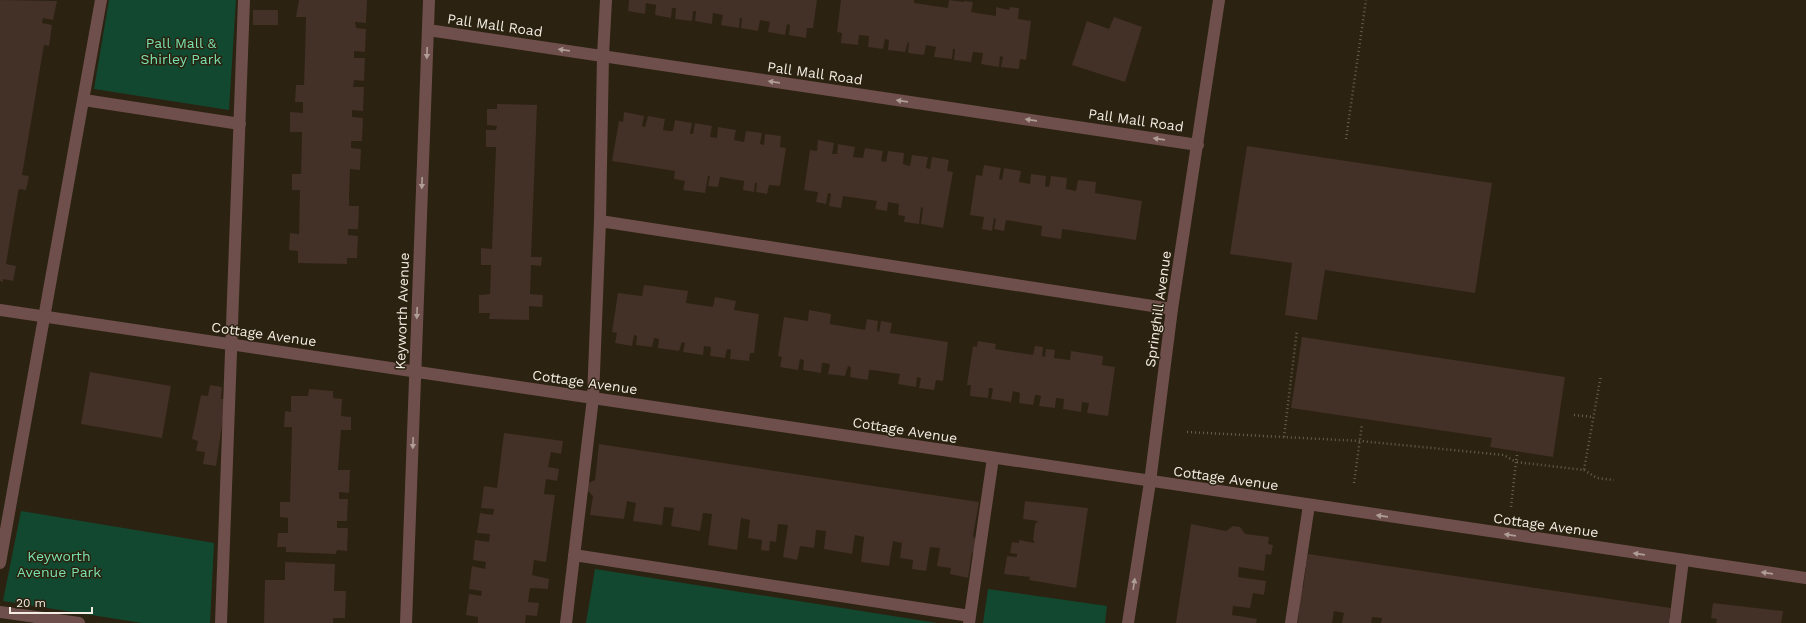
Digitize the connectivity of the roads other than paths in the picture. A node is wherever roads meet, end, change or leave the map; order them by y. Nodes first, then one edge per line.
1 (101, 0) edge
2 (244, 0) edge
3 (429, 0) edge
4 (606, 0) edge
5 (1219, 0) edge
6 (428, 30) junction
7 (603, 56) junction
8 (84, 100) junction
9 (240, 124) junction
10 (1198, 144) junction
11 (600, 221) junction
12 (1172, 309) junction
13 (0, 310) edge
14 (45, 316) junction
15 (231, 344) junction
16 (415, 372) junction
17 (593, 398) junction
18 (993, 458) junction
19 (1150, 482) junction
20 (1309, 505) junction
21 (574, 555) junction
22 (1683, 560) junction
23 (0, 563) edge
24 (1806, 578) edge
25 (0, 612) edge
26 (969, 620) edge
27 (80, 623) edge
28 (222, 623) edge
29 (406, 623) edge
30 (566, 623) edge
31 (1128, 623) edge
32 (1291, 623) edge
33 (1675, 623) edge

1 - 8 street
2 - 9 street
3 - 6 street, Keyworth Avenue
4 - 7 street
5 - 10 street, Springhill Avenue
7 -> 6 street, Pall Mall Road
6 -> 16 street, Keyworth Avenue
10 -> 7 street, Pall Mall Road
7 - 11 street
8 - 9 street
8 - 14 street
9 - 15 street
10 - 12 street, Springhill Avenue
11 - 12 street
11 - 17 street
12 - 19 street, Springhill Avenue
13 - 14 street, Cottage Avenue
14 - 15 street, Cottage Avenue
14 - 23 street
15 - 16 street, Cottage Avenue
15 - 28 street
16 - 17 street, Cottage Avenue
16 -> 29 street, Keyworth Avenue
17 - 18 street, Cottage Avenue
17 - 21 street
18 - 19 street, Cottage Avenue
18 - 26 street
19 - 20 street, Cottage Avenue
31 -> 19 street, Springhill Avenue
22 -> 20 street, Cottage Avenue
20 - 32 street
21 - 26 street
21 - 30 street
24 -> 22 street, Cottage Avenue
22 - 33 street
25 - 27 street

